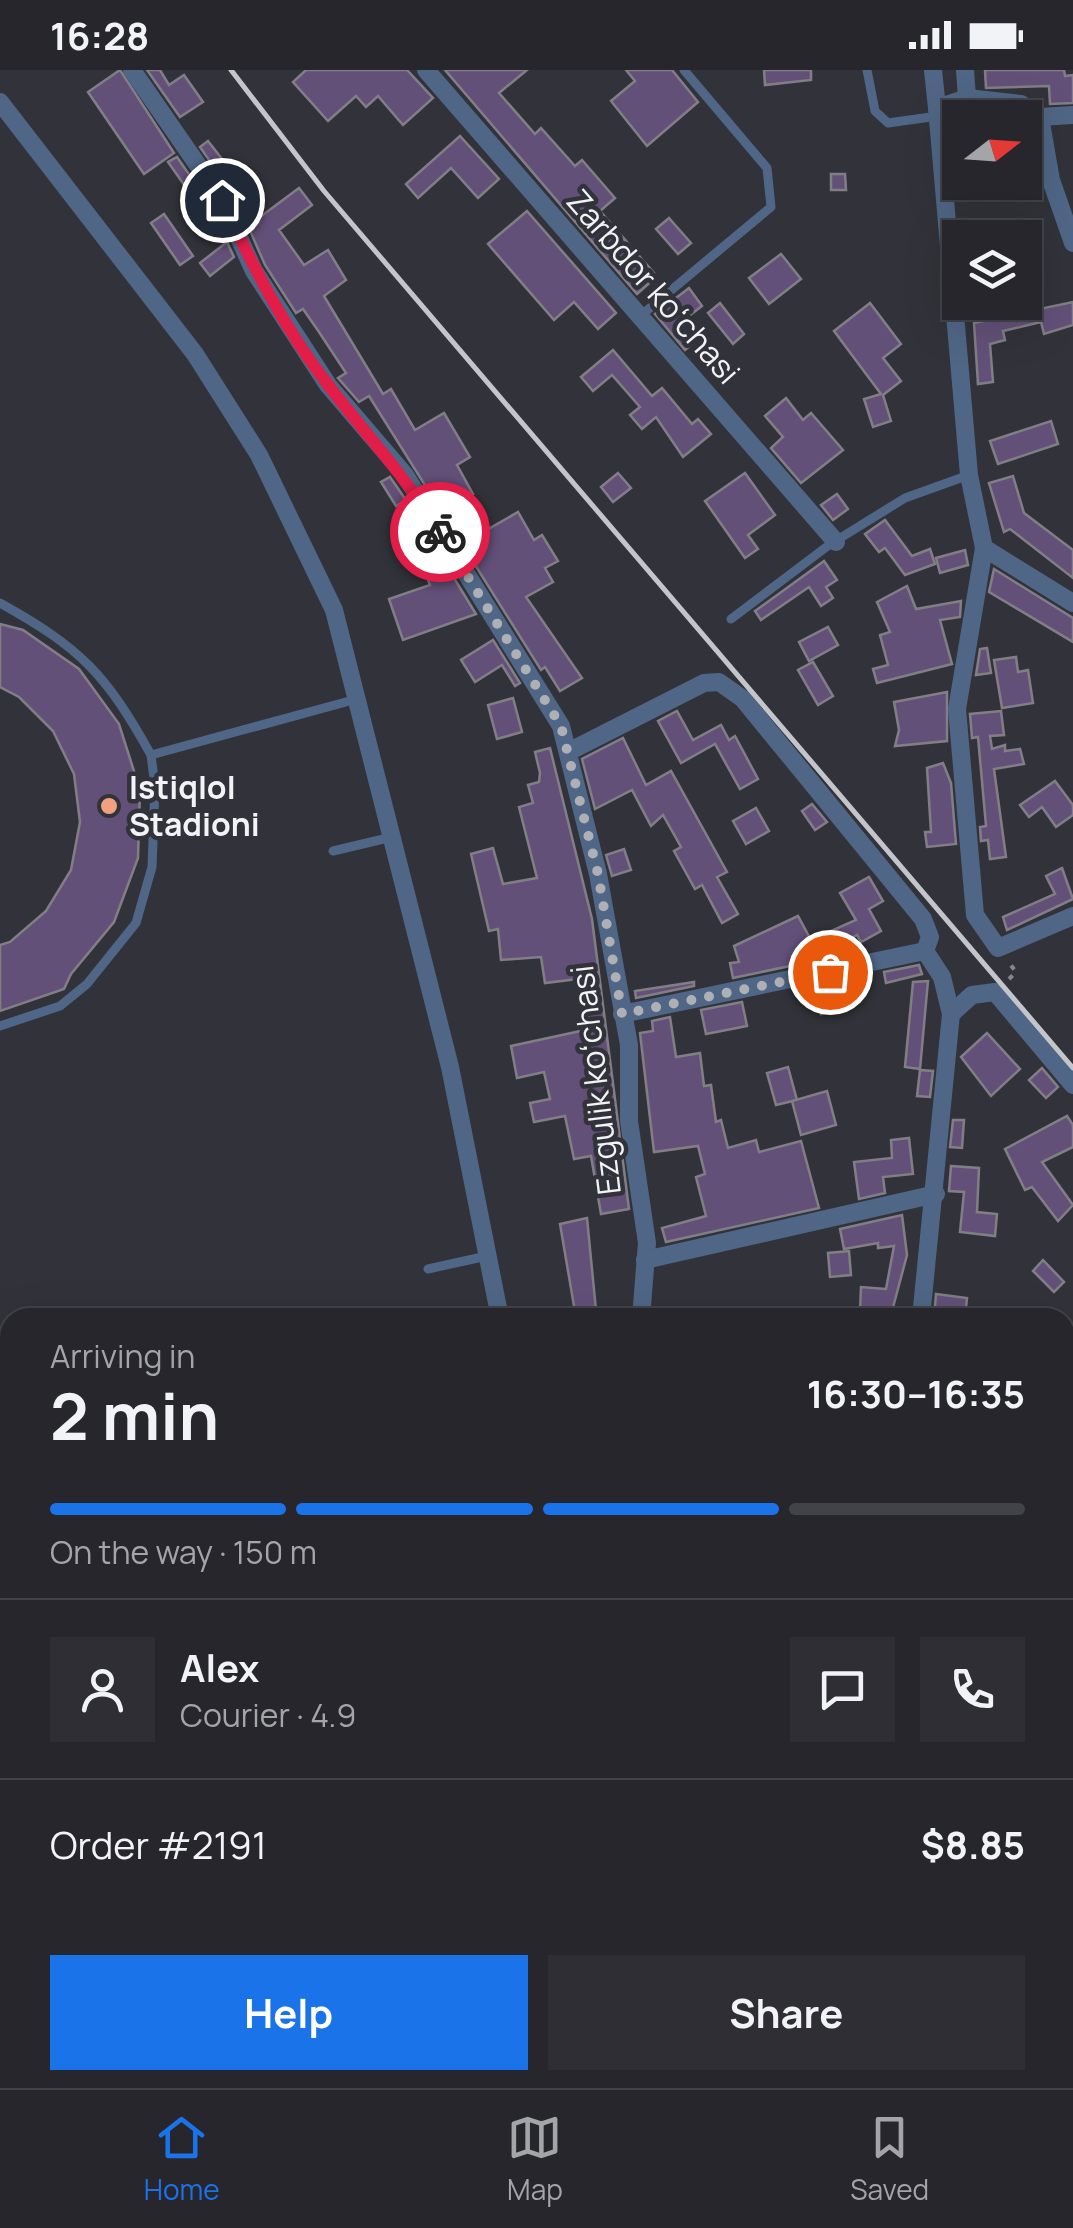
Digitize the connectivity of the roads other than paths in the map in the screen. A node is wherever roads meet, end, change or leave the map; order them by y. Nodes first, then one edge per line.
1 (132, 70) edge
2 (426, 70) edge
3 (684, 70) edge
4 (868, 70) edge
5 (933, 70) edge
6 (965, 70) edge
7 (968, 98) junction
8 (986, 100) edge
9 (0, 102) edge
10 (937, 112) junction
11 (1073, 115) edge
12 (1042, 117) edge
13 (1042, 128) edge
14 (1073, 243) edge
15 (640, 316) junction
16 (969, 476) junction
17 (836, 542) junction
18 (984, 548) junction
19 (0, 603) edge
20 (1073, 603) edge
21 (732, 619) dead end
22 (357, 699) junction
23 (568, 752) junction
24 (151, 755) junction
25 (392, 837) junction
26 (334, 851) dead end
27 (1073, 916) edge
28 (924, 951) junction
29 (622, 1014) junction
30 (951, 1014) junction
31 (0, 1026) edge
32 (1073, 1085) edge
33 (936, 1194) junction
34 (488, 1256) junction
35 (645, 1260) junction
36 (428, 1268) dead end
37 (498, 1308) edge
38 (641, 1308) edge
39 (922, 1308) edge

1 - 23 street, Ezgulik koʻchasi
2 - 15 street, Zarbdor koʻchasi
3 - 15 lane
4 - 10 lane
5 - 10 street
6 - 7 street
7 - 8 street
7 - 10 street
9 - 22 street
10 - 16 street
11 - 12 street
13 - 14 street
15 - 17 street, Zarbdor koʻchasi
16 - 17 lane
16 - 18 street
17 - 21 lane
18 - 20 street
18 - 27 street
19 - 24 lane
22 - 24 lane
22 - 25 street
23 - 28 street
23 - 29 street, Ezgulik koʻchasi
24 - 31 lane
25 - 26 lane
25 - 34 street
28 - 29 street
28 - 30 street
29 - 35 street, Ezgulik koʻchasi
30 - 32 street
30 - 33 street
33 - 35 street
33 - 39 street
34 - 36 lane
34 - 37 street
35 - 38 street, Ezgulik koʻchasi

